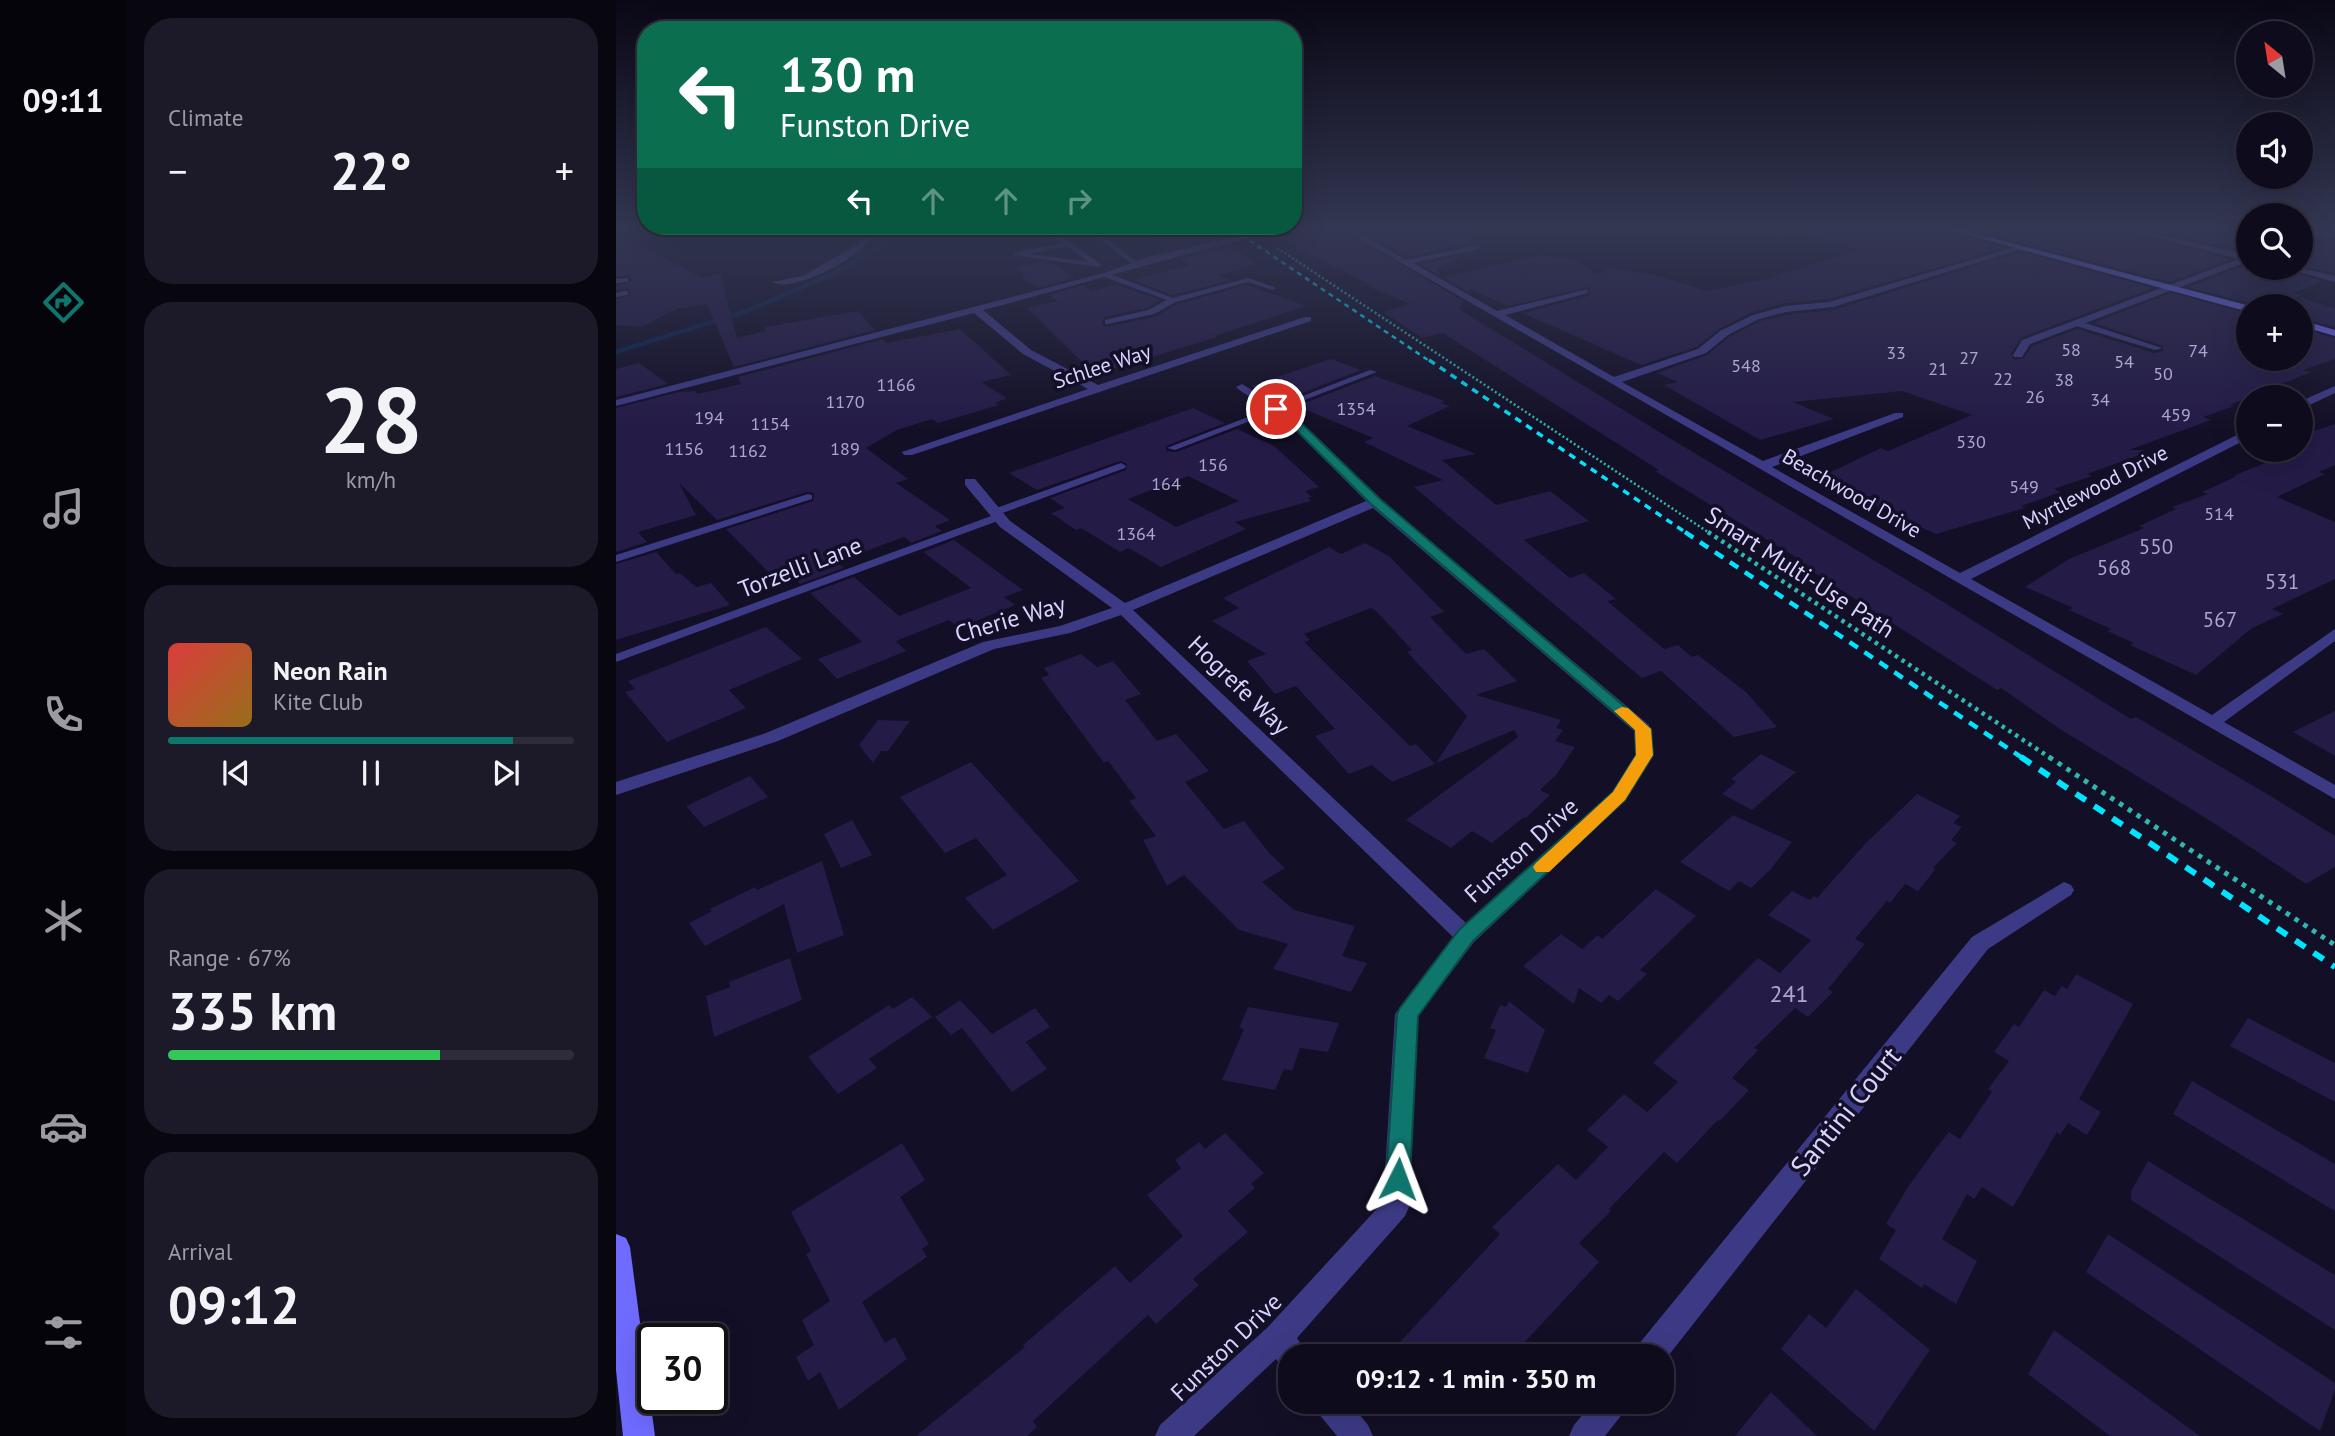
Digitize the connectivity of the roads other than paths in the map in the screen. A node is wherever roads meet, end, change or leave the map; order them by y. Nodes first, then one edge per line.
1 (1022, 297) edge
2 (1165, 297) edge
3 (1184, 297) edge
4 (1468, 297) edge
5 (1562, 297) edge
6 (1856, 297) edge
7 (2142, 297) edge
8 (2204, 297) edge
9 (1173, 300) junction
10 (2236, 306) edge
11 (976, 309) junction
12 (1498, 314) junction
13 (1308, 319) dead end
14 (1108, 322) dead end
15 (2076, 323) junction
16 (2313, 327) edge
17 (2335, 333) edge
18 (2158, 348) dead end
19 (2018, 355) dead end
20 (1373, 372) dead end
21 (1612, 381) junction
22 (1242, 387) dead end
23 (1095, 388) junction
24 (2335, 389) edge
25 (2313, 400) edge
26 (616, 403) edge
27 (1276, 409) junction
28 (1899, 415) dead end
29 (2236, 440) edge
30 (1172, 448) dead end
31 (908, 452) dead end
32 (1121, 466) dead end
33 (1762, 466) junction
34 (970, 482) dead end
35 (808, 497) dead end
36 (1375, 502) junction
37 (997, 514) junction
38 (616, 559) edge
39 (1960, 579) junction
40 (1123, 609) junction
41 (2335, 634) edge
42 (616, 658) edge
43 (2212, 723) junction
44 (616, 789) edge
45 (2335, 793) edge
46 (2064, 890) dead end
47 (1466, 936) junction
48 (616, 1248) edge
49 (1287, 1344) edge
50 (1659, 1344) edge
51 (1278, 1352) edge
52 (623, 1358) edge
53 (1339, 1414) edge
54 (1602, 1414) edge
55 (639, 1436) edge
56 (1171, 1436) edge
57 (1357, 1436) edge
58 (1585, 1436) edge

1 - 11 street
2 - 9 lane
3 - 9 lane
4 - 12 street, Beachwood Drive
5 - 12 street
6 - 21 street
7 - 15 street
8 - 10 street
9 - 14 lane
11 - 23 street
11 - 26 street
12 - 21 street, Beachwood Drive
13 - 23 street, Schlee Way
15 - 18 lane
15 - 19 street
16 - 17 street
20 - 27 lane
21 - 33 street, Beachwood Drive
22 - 27 street, Funston Drive
23 - 31 street, Schlee Way
24 - 25 street
27 - 30 lane
27 - 36 street, Funston Drive
28 - 33 street
29 - 39 street, Myrtlewood Drive
32 - 37 lane, Torzelli Lane
33 - 39 street, Beachwood Drive
34 - 37 street, Hogrefe Way
35 - 38 lane
36 - 40 street, Cherie Way
36 - 47 street, Funston Drive
37 - 40 street, Hogrefe Way
37 - 42 lane, Torzelli Lane
39 - 43 street, Beachwood Drive
40 - 44 street, Cherie Way
40 - 47 street, Hogrefe Way
41 - 43 street
43 - 45 street, Beachwood Drive
46 - 50 street, Santini Court
47 - 49 street, Funston Drive
48 - 52 street
51 - 56 street, Funston Drive
52 - 55 street
53 - 57 street
54 - 58 street

